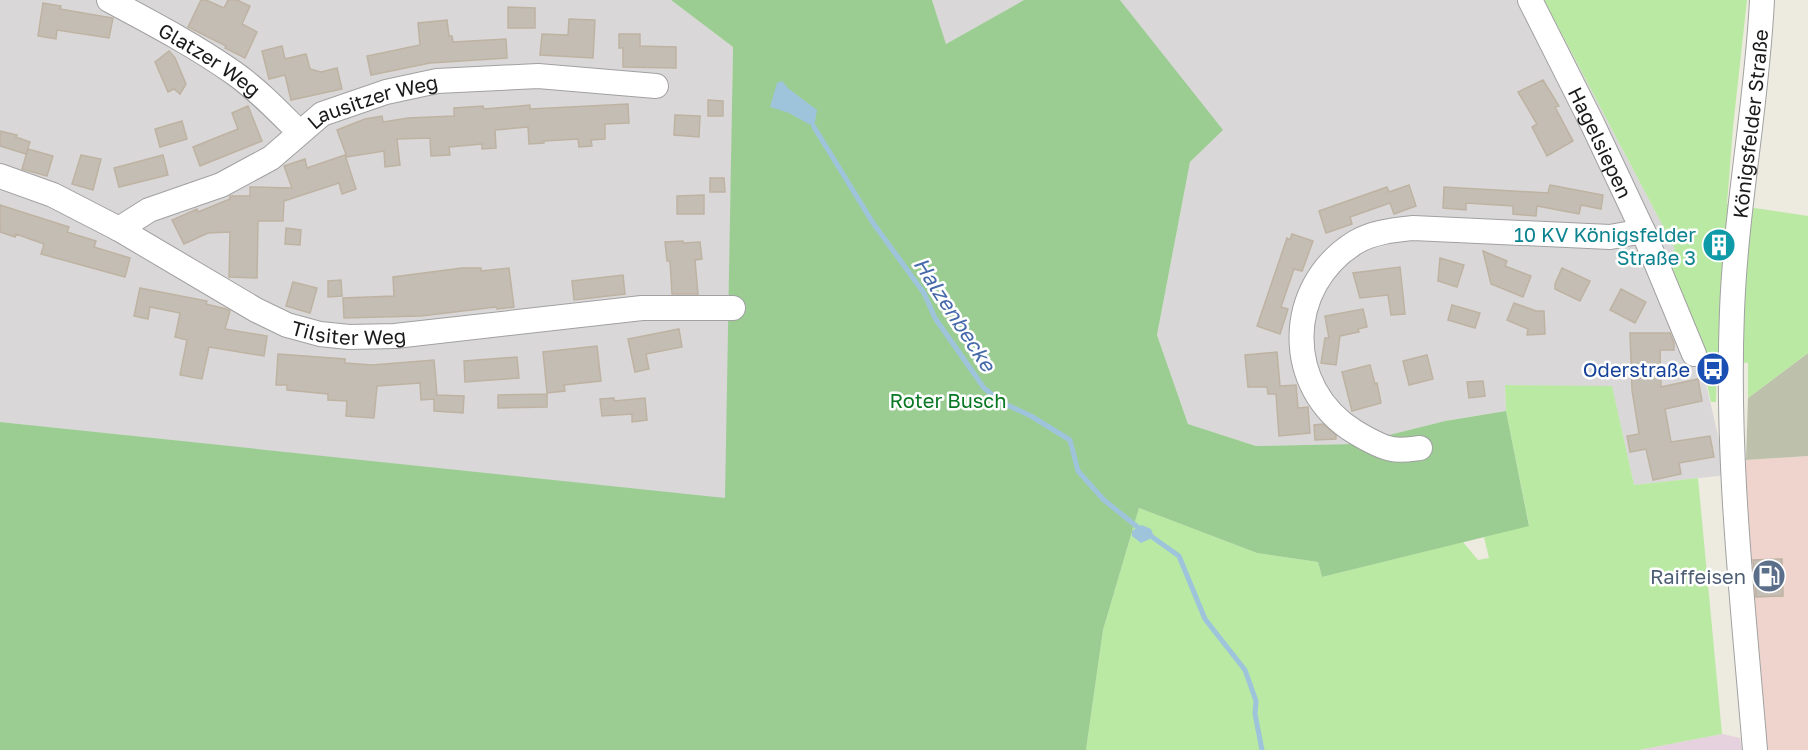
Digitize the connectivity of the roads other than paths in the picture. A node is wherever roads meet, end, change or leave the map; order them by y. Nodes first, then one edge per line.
1 (109, 0) edge
2 (1530, 0) edge
3 (1762, 0) edge
4 (656, 86) dead end
5 (299, 132) junction
6 (0, 176) edge
7 (119, 229) junction
8 (1643, 231) junction
9 (733, 308) dead end
10 (1694, 354) dead end
11 (1420, 448) dead end
12 (1755, 750) edge

1 - 5 street, Glatzer Weg
2 - 8 street, Hagelsiepen
3 - 12 street, Königsfelder Straße
4 - 5 street, Lausitzer Weg
5 - 7 street, Lausitzer Weg
6 - 7 street, Tilsiter Weg
7 - 9 street, Tilsiter Weg
8 - 10 street, Hagelsiepen
8 - 11 street

